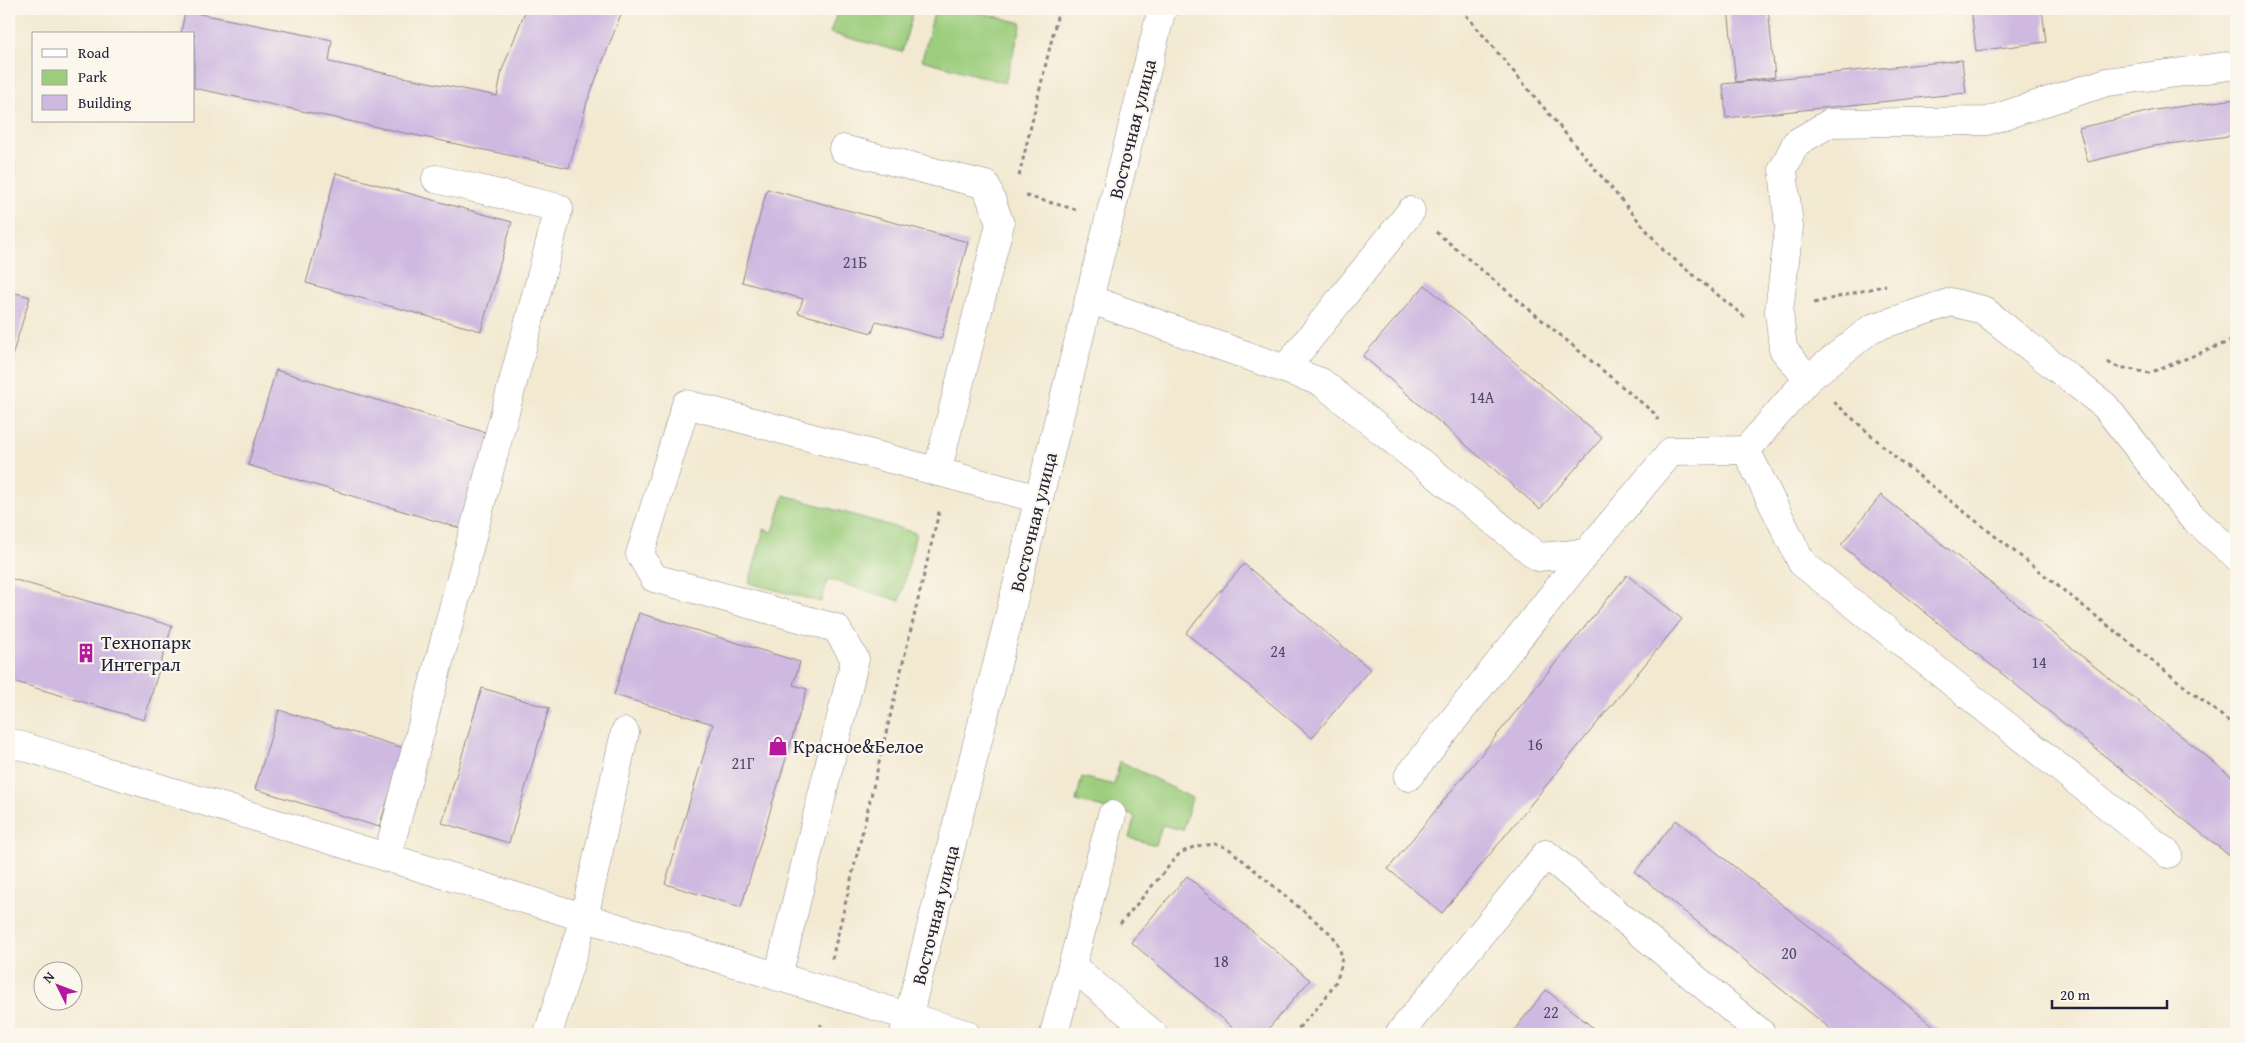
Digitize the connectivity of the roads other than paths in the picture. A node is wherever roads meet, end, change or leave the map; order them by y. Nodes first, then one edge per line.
1 (1162, 9) edge
2 (2236, 65) edge
3 (843, 149) dead end
4 (436, 179) dead end
5 (1411, 211) road end
6 (1090, 299) junction
7 (1285, 369) junction
8 (1808, 379) junction
9 (1746, 450) junction
10 (938, 472) junction
11 (1039, 499) junction
12 (1586, 553) junction
13 (2236, 556) edge
14 (626, 732) dead end
15 (9, 742) edge
16 (1408, 777) dead end
17 (1112, 815) dead end
18 (2168, 854) dead end
19 (387, 858) junction
20 (584, 918) junction
21 (1072, 966) junction
22 (778, 977) junction
23 (907, 1026) edge
24 (548, 1034) edge
25 (966, 1034) edge
26 (1054, 1034) edge
27 (1152, 1034) edge
28 (1399, 1034) edge
29 (1762, 1034) edge

1 - 6 street, Восточная улица
2 - 8 street
3 - 10 street
4 - 19 street
5 - 7 street
6 - 7 street
6 - 11 street, Восточная улица
7 - 12 street
8 - 9 street
8 - 13 street
9 - 12 street
9 - 18 street
10 - 11 street
10 - 22 street
11 - 23 street, Восточная улица
12 - 16 street
14 - 20 street
15 - 19 street
17 - 21 street
19 - 20 street
20 - 22 street
20 - 24 street
21 - 26 street
21 - 27 street
22 - 23 street
23 - 25 street
28 - 29 street

